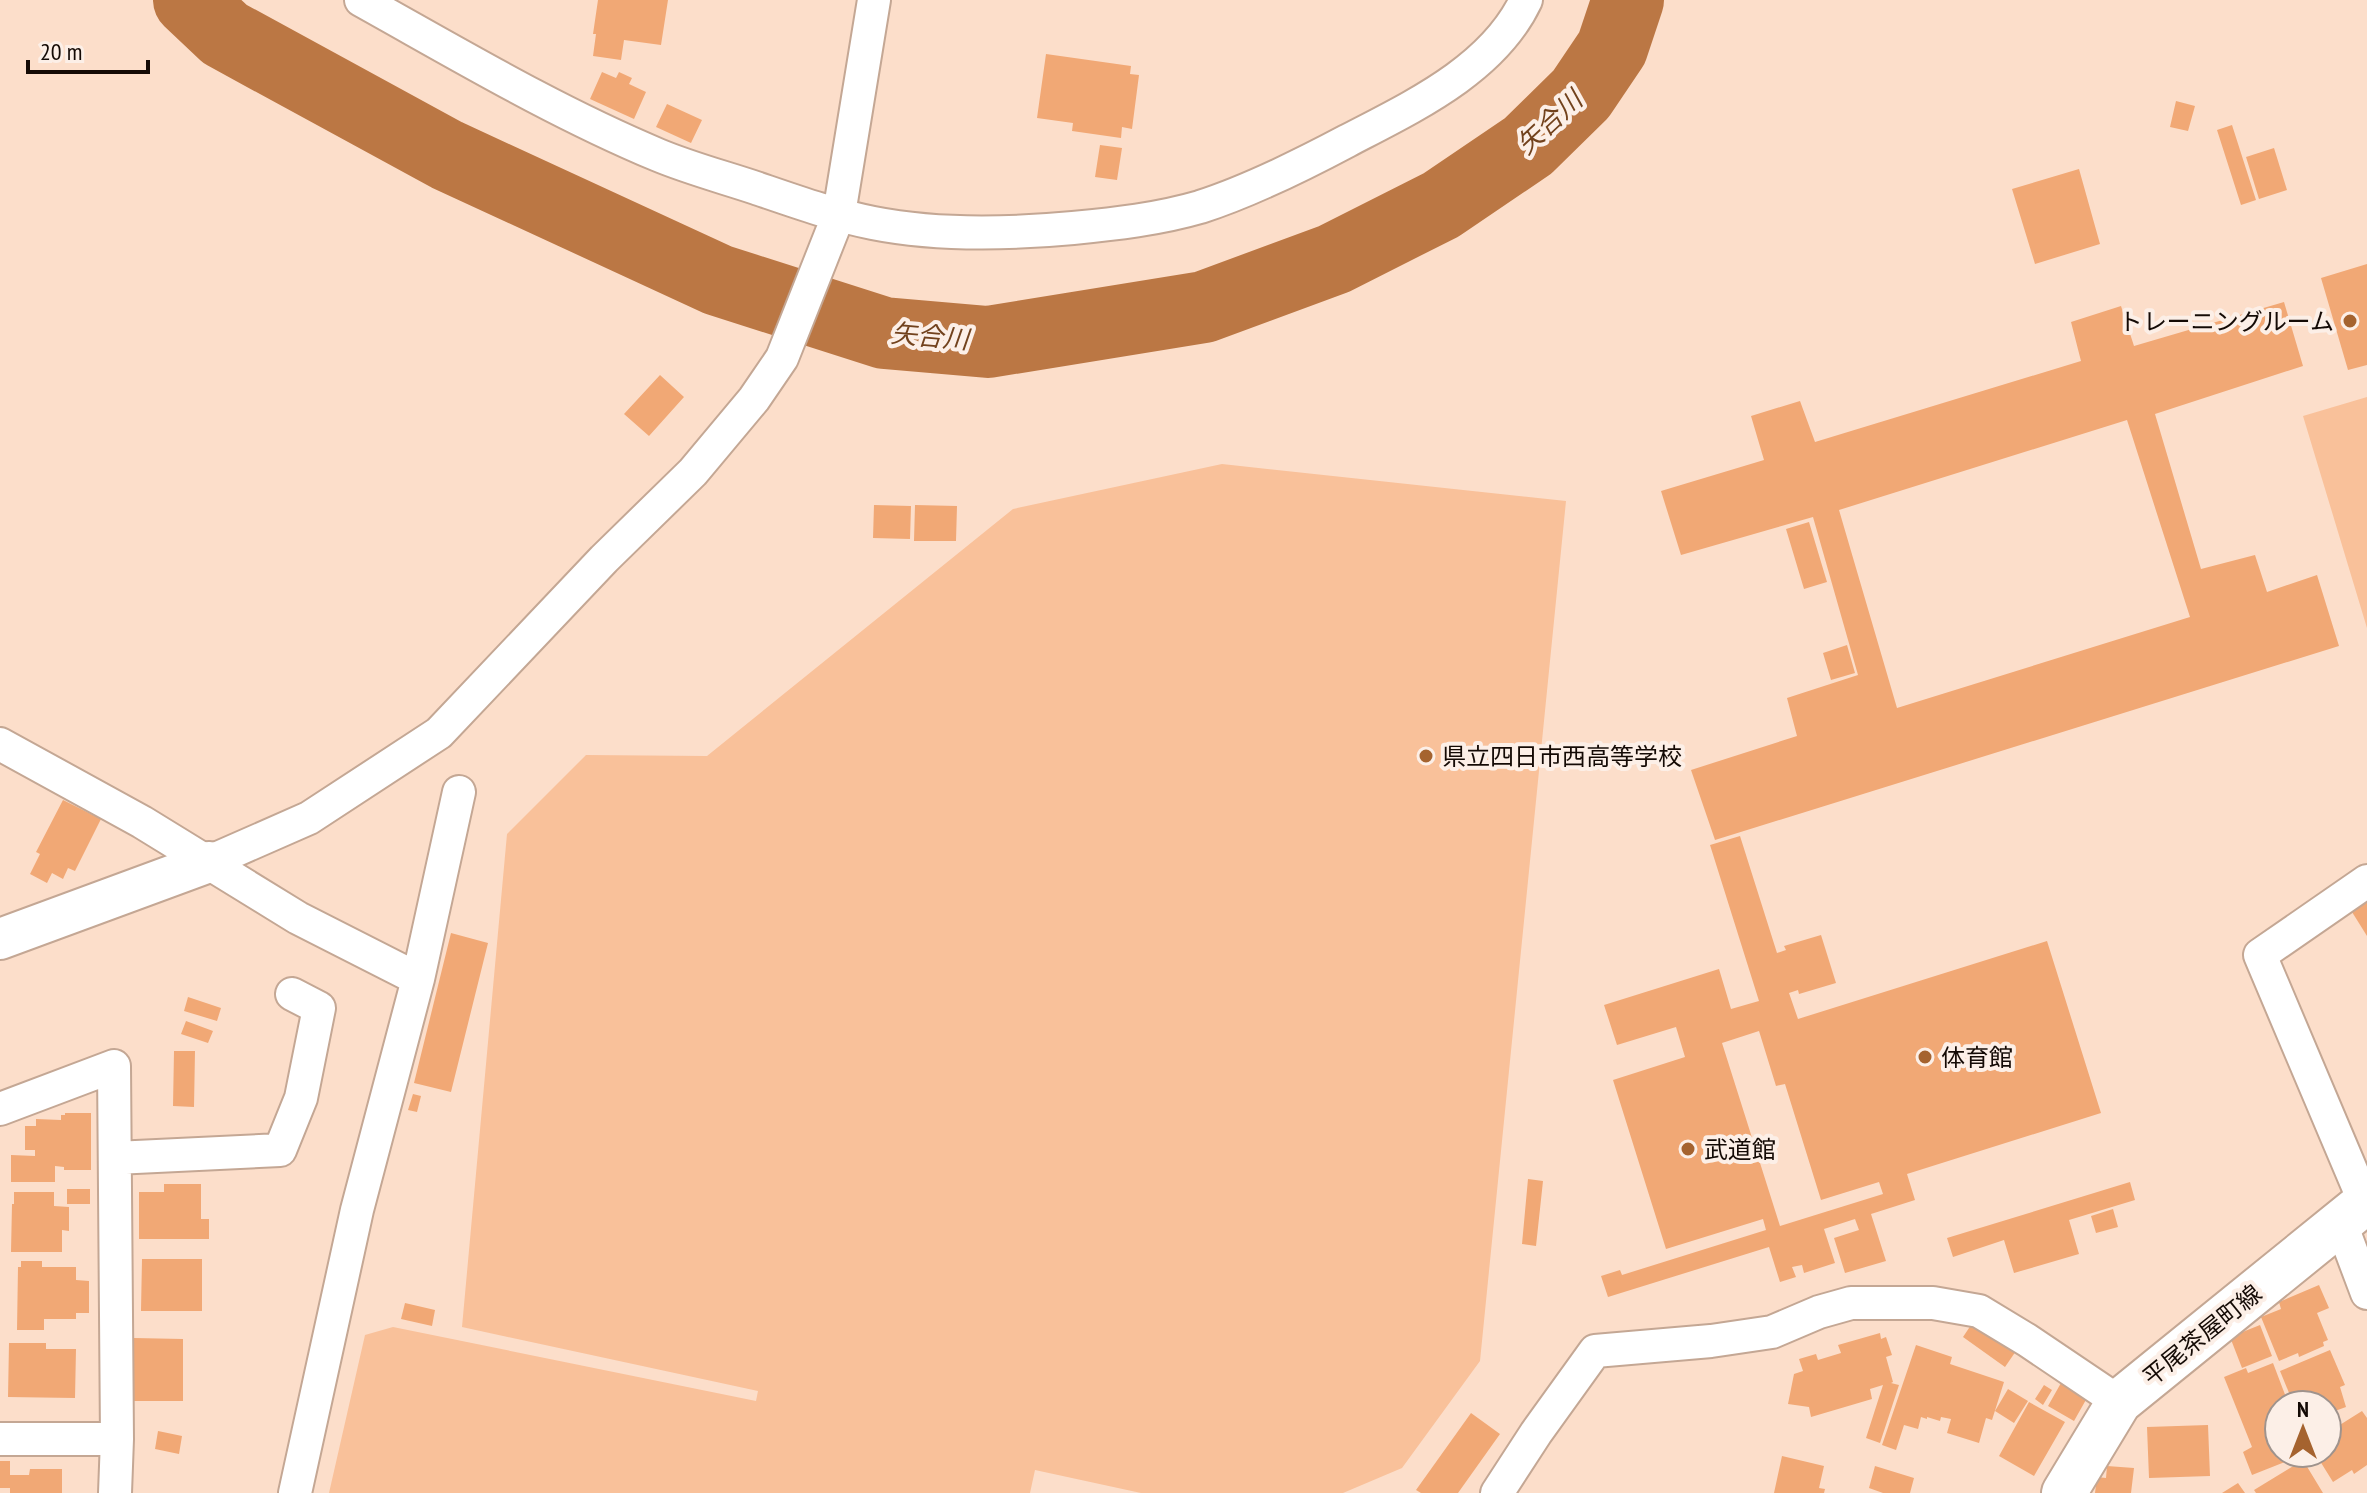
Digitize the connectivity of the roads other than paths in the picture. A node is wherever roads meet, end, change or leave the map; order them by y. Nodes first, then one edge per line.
1 (361, 0) edge
2 (874, 0) edge
3 (1526, 0) edge
4 (839, 214) junction
5 (0, 744) edge
6 (459, 792) dead end
7 (209, 862) junction
8 (2367, 881) edge
9 (0, 939) edge
10 (418, 979) junction
11 (292, 994) dead end
12 (0, 1109) edge
13 (115, 1158) junction
14 (2358, 1209) edge
15 (2367, 1293) edge
16 (2119, 1402) junction
17 (0, 1439) edge
18 (117, 1439) junction
19 (115, 1493) edge
20 (295, 1493) edge
21 (1497, 1493) edge
22 (2064, 1493) edge

1 - 4 street
2 - 4 street
3 - 4 street
4 - 7 street
5 - 7 street
6 - 10 street
7 - 9 street
7 - 10 street
8 - 14 street
10 - 20 street
11 - 13 street
12 - 13 street
13 - 18 street
14 - 15 street
14 - 16 main road, 平尾茶屋町線
16 - 21 street
16 - 22 main road, 平尾茶屋町線
17 - 18 street
18 - 19 street

